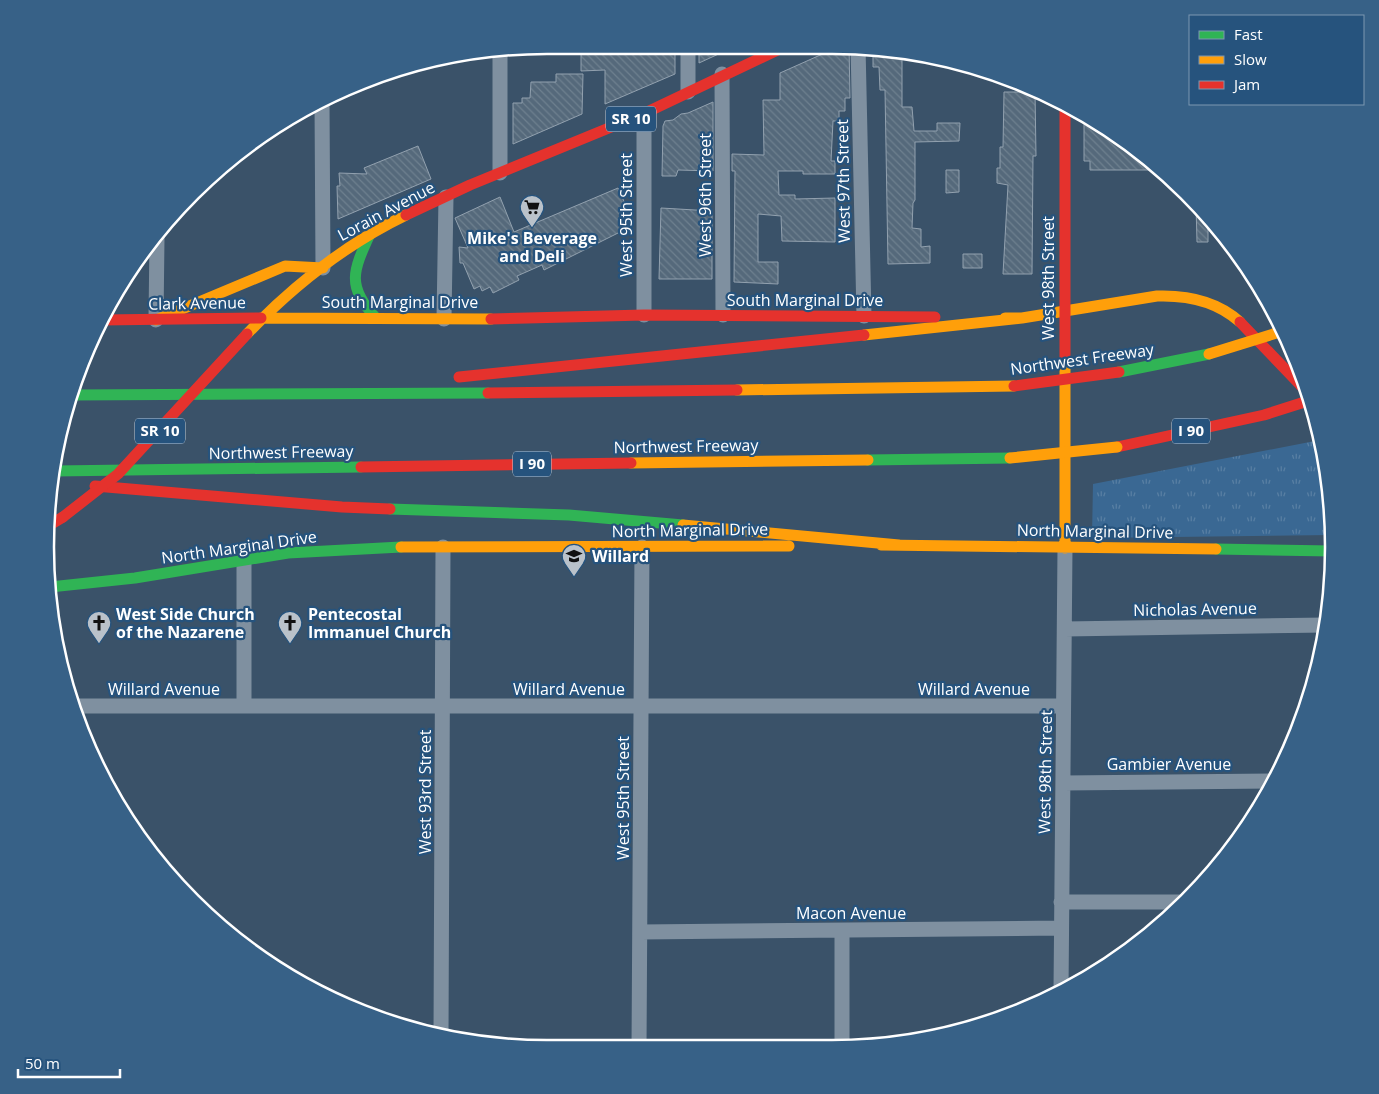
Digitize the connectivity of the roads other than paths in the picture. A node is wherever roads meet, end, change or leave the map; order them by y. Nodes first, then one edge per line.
1 (688, 54) edge
2 (768, 54) edge
3 (858, 55) edge
4 (500, 56) edge
5 (722, 74) junction
6 (688, 92) junction
7 (322, 109) edge
8 (1066, 113) edge
9 (644, 114) junction
10 (500, 173) junction
11 (446, 197) junction
12 (370, 234) junction
13 (156, 247) edge
14 (322, 268) junction
15 (1066, 312) junction
16 (644, 316) junction
17 (723, 316) junction
18 (864, 316) junction
19 (261, 318) junction
20 (376, 318) junction
21 (1022, 318) junction
22 (444, 319) junction
23 (110, 320) edge
24 (156, 320) junction
25 (1276, 334) edge
26 (447, 379) dead end
27 (1296, 381) edge
28 (417, 382) dead end
29 (308, 393) junction
30 (78, 395) edge
31 (1303, 402) edge
32 (60, 471) edge
33 (83, 485) dead end
34 (55, 522) edge
35 (899, 545) junction
36 (443, 548) junction
37 (642, 548) junction
38 (1066, 548) junction
39 (1325, 551) edge
40 (244, 561) junction
41 (56, 586) edge
42 (1319, 624) edge
43 (1066, 629) junction
44 (80, 706) edge
45 (244, 706) junction
46 (442, 706) junction
47 (641, 706) junction
48 (1063, 706) junction
49 (1266, 781) edge
50 (1062, 782) junction
51 (1061, 902) junction
52 (1174, 902) edge
53 (1061, 928) junction
54 (842, 931) junction
55 (640, 932) junction
56 (1061, 983) edge
57 (441, 1029) edge
58 (639, 1040) edge
59 (842, 1040) edge

1 - 6 street
2 - 5 main road, Lorain Avenue / SR 10
3 - 18 street, West 97th Street
4 - 10 street
5 - 6 main road, Lorain Avenue / SR 10
5 - 17 street, West 96th Street
6 - 9 main road, Lorain Avenue / SR 10
7 - 14 street
8 - 15 main road, West 98th Street
9 - 10 main road, Lorain Avenue / SR 10
9 - 16 street, West 95th Street
10 - 11 main road, Lorain Avenue / SR 10
11 - 12 main road, Lorain Avenue / SR 10
11 - 22 street
12 - 14 main road, Lorain Avenue / SR 10
12 - 20 main road
13 - 24 street
14 - 19 main road, Lorain Avenue / SR 10
14 - 24 main road
15 - 21 main road, South Marginal Drive
15 - 27 main road, South Marginal Drive
15 - 38 main road, West 98th Street
16 - 17 main road, South Marginal Drive
16 - 22 main road, South Marginal Drive
17 - 18 main road, South Marginal Drive
18 - 21 main road, South Marginal Drive
19 - 20 main road, South Marginal Drive
19 - 24 main road, Clark Avenue
19 - 34 main road, Lorain Avenue / SR 10, bridge
20 - 22 main road, South Marginal Drive
21 - 26 main road
23 - 24 main road, Clark Avenue
25 - 29 main road, Northwest Freeway, bridge
28 - 29 main road
29 - 30 main road, Northwest Freeway
31 - 32 main road, Northwest Freeway / I 90, bridge
33 - 35 main road
35 - 37 main road, North Marginal Drive
35 - 38 main road, North Marginal Drive
36 - 37 main road, North Marginal Drive
36 - 40 main road, North Marginal Drive
36 - 46 street, West 93rd Street
37 - 47 street, West 95th Street
38 - 39 main road, North Marginal Drive
38 - 43 street, West 98th Street
40 - 41 main road, North Marginal Drive
40 - 45 street
42 - 43 street, Nicholas Avenue
43 - 48 street, West 98th Street
44 - 45 street, Willard Avenue
45 - 46 street, Willard Avenue
46 - 47 street, Willard Avenue
46 - 57 street, West 93rd Street
47 - 48 street, Willard Avenue
47 - 55 street, West 95th Street
48 - 50 street, West 98th Street
49 - 50 street, Gambier Avenue
50 - 51 street, West 98th Street
51 - 52 street
51 - 53 street, West 98th Street
53 - 54 street, Macon Avenue
53 - 56 street, West 98th Street
54 - 55 street, Macon Avenue
54 - 59 street
55 - 58 street, West 95th Street

